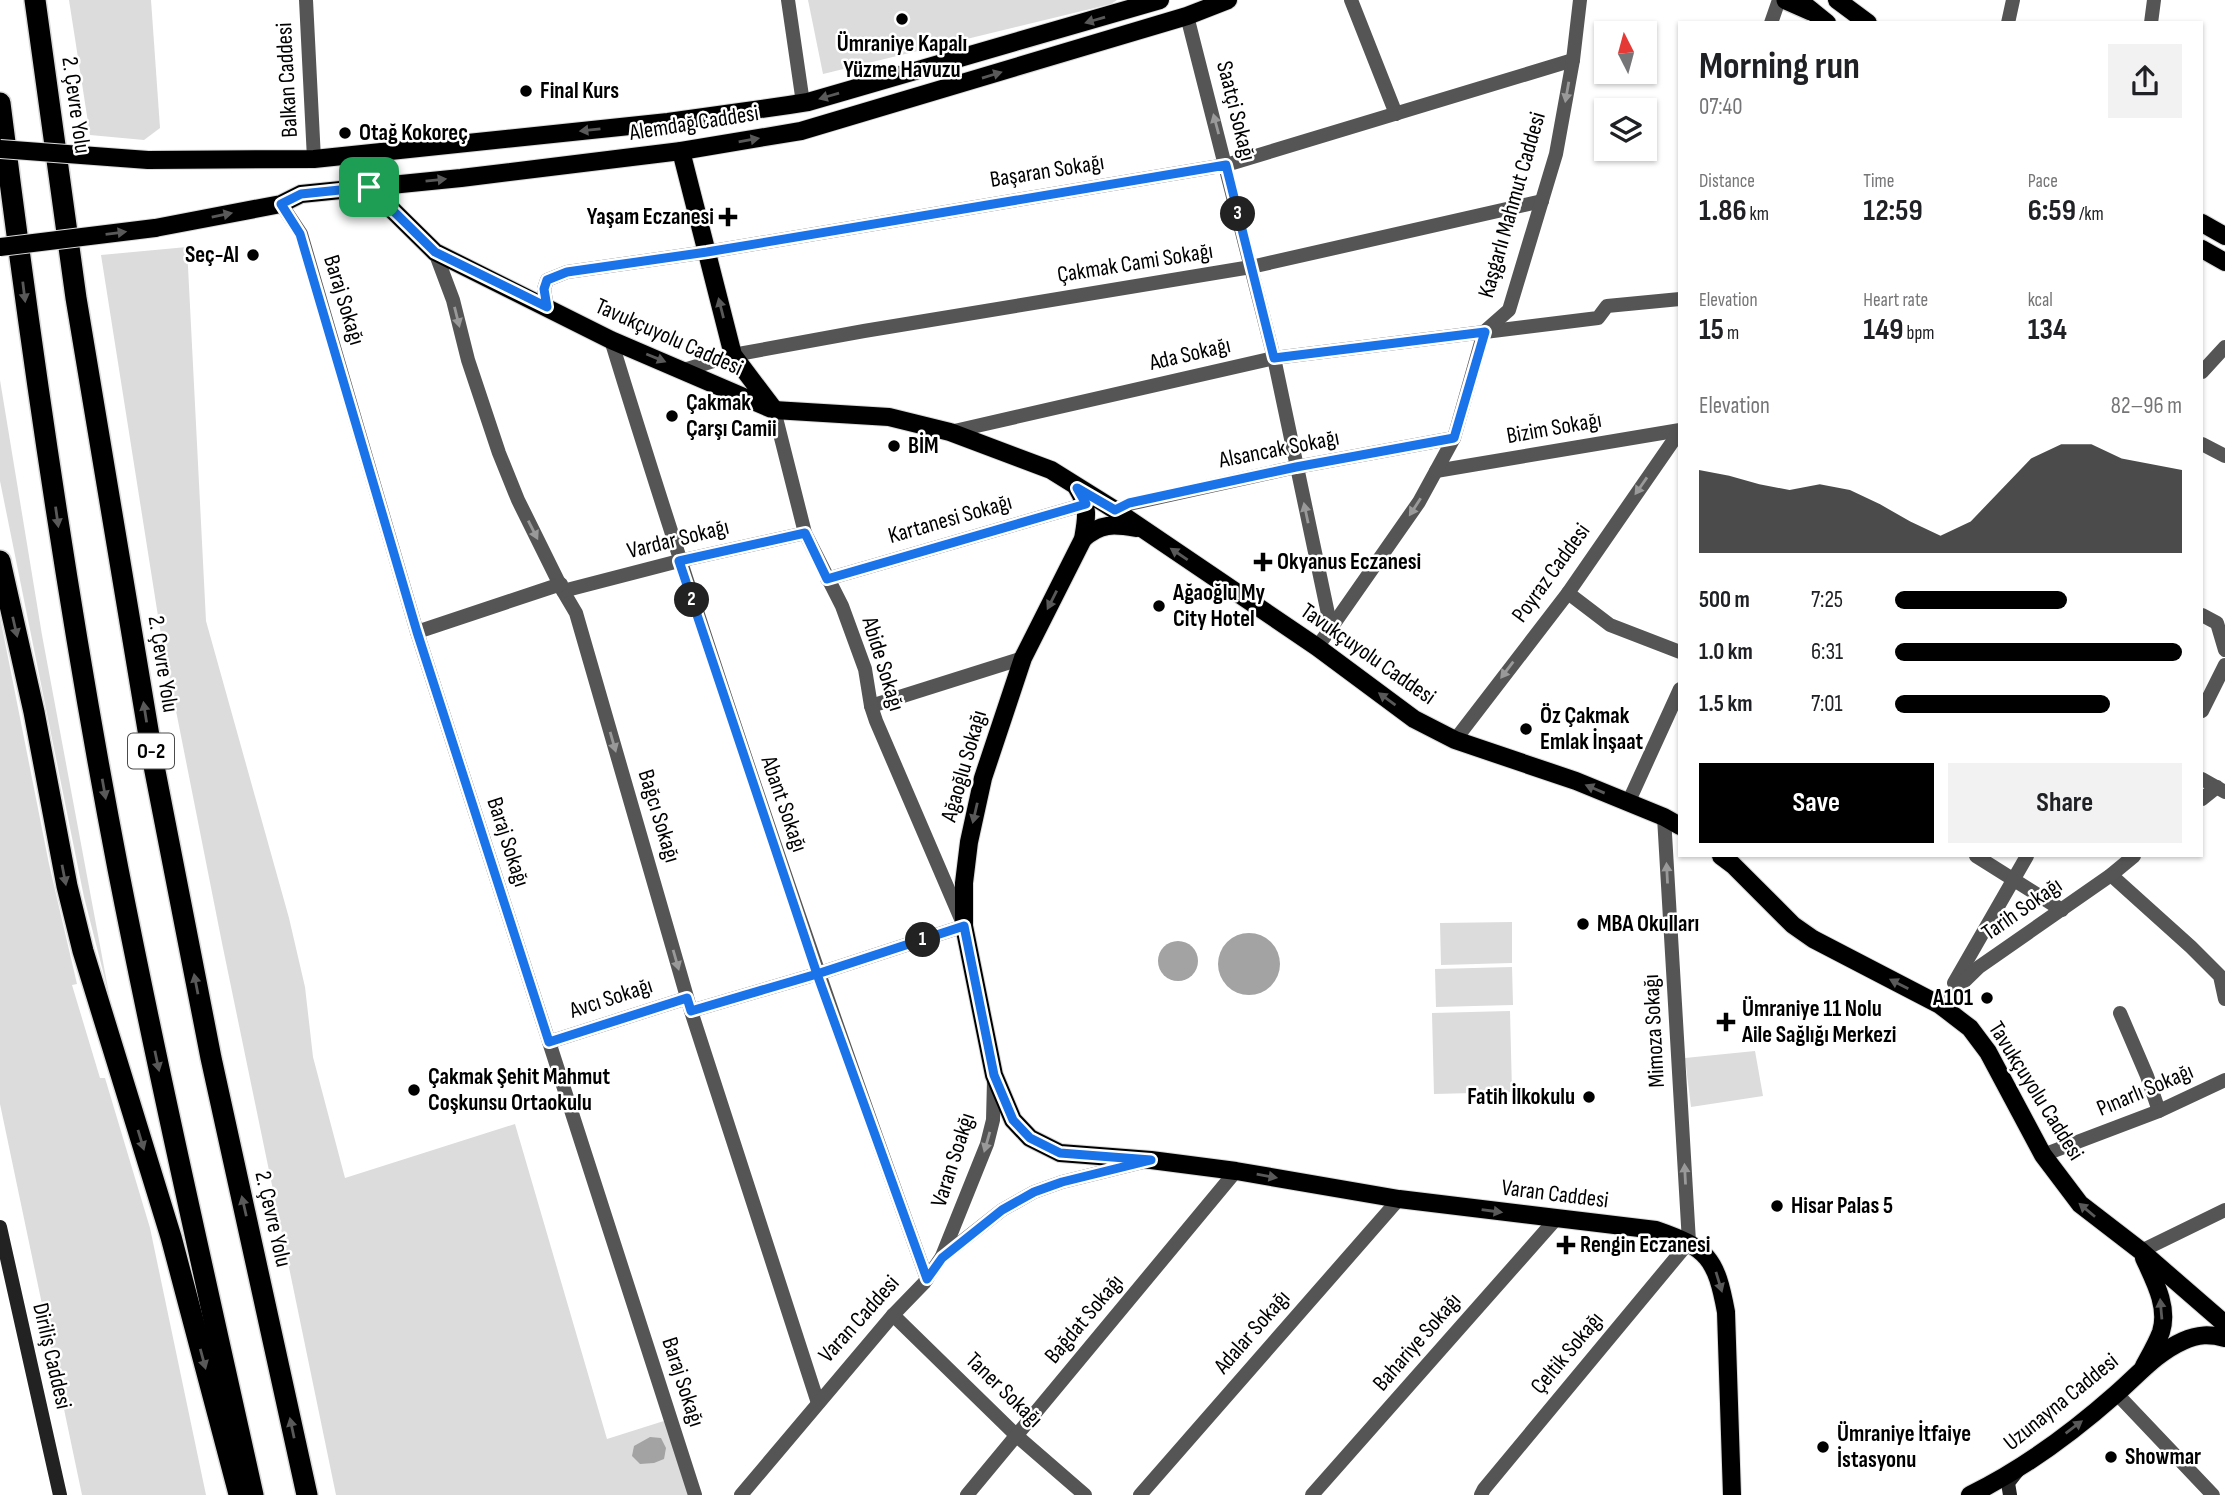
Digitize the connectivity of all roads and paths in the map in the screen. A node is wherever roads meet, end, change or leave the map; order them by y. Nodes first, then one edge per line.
1 (35, 0) edge
2 (306, 0) edge
3 (788, 0) edge
4 (1160, 0) edge
5 (1228, 0) edge
6 (1350, 0) edge
7 (1580, 0) edge
8 (1779, 0) edge
9 (1786, 0) edge
10 (1837, 0) edge
11 (2013, 0) edge
12 (2154, 0) edge
13 (1805, 5) edge
14 (1188, 16) junction
15 (1772, 21) edge
16 (1825, 21) edge
17 (1865, 21) edge
18 (2008, 21) edge
19 (2151, 21) edge
20 (1573, 61) junction
21 (0, 103) edge
22 (803, 103) junction
23 (1396, 114) junction
24 (0, 149) edge
25 (681, 152) junction
26 (314, 159) junction
27 (1226, 165) junction
28 (369, 187) junction
29 (1542, 201) junction
30 (281, 204) junction
31 (2203, 224) edge
32 (2225, 236) edge
33 (0, 247) edge
34 (2203, 250) edge
35 (435, 252) junction
36 (707, 252) junction
37 (2225, 262) edge
38 (1251, 267) junction
39 (1678, 299) edge
40 (547, 307) junction
41 (1485, 332) junction
42 (611, 340) junction
43 (2225, 347) edge
44 (733, 355) junction
45 (1274, 358) junction
46 (684, 370) junction
47 (2203, 371) edge
48 (774, 410) junction
49 (1678, 430) edge
50 (950, 432) junction
51 (1678, 433) edge
52 (1454, 438) junction
53 (2203, 445) edge
54 (2225, 456) edge
55 (1296, 467) junction
56 (1436, 471) junction
57 (1077, 488) junction
58 (1086, 504) junction
59 (1115, 510) junction
60 (1140, 528) junction
61 (805, 533) junction
62 (1083, 539) junction
63 (0, 561) edge
64 (679, 561) junction
65 (827, 579) junction
66 (562, 587) junction
67 (1568, 593) junction
68 (2203, 616) edge
69 (1331, 628) junction
70 (2222, 631) edge
71 (417, 632) junction
72 (1317, 648) junction
73 (2225, 650) edge
74 (1678, 651) edge
75 (1023, 658) junction
76 (2225, 665) edge
77 (1678, 693) edge
78 (871, 706) junction
79 (2203, 709) edge
80 (1455, 740) junction
81 (2203, 780) edge
82 (2221, 789) edge
83 (2203, 799) edge
84 (1628, 803) junction
85 (1664, 817) junction
86 (1678, 825) edge
87 (1977, 857) edge
88 (2026, 857) edge
89 (2133, 857) edge
90 (1731, 859) edge
91 (2111, 876) junction
92 (2014, 882) junction
93 (2062, 910) junction
94 (964, 926) junction
95 (817, 974) junction
96 (2225, 999) edge
97 (689, 1004) junction
98 (1940, 1005) junction
99 (2120, 1013) dead end
100 (549, 1042) junction
101 (994, 1075) junction
102 (2225, 1080) edge
103 (2159, 1111) junction
104 (2043, 1155) junction
105 (1151, 1160) junction
106 (1236, 1171) junction
107 (1399, 1199) junction
108 (2225, 1210) edge
109 (1555, 1220) junction
110 (0, 1227) edge
111 (1689, 1242) junction
112 (2141, 1251) junction
113 (942, 1258) junction
114 (927, 1279) junction
115 (893, 1315) junction
116 (2224, 1326) edge
117 (2144, 1366) junction
118 (2117, 1394) junction
119 (818, 1403) junction
120 (1017, 1436) junction
121 (2020, 1469) junction
122 (60, 1495) edge
123 (239, 1495) edge
124 (253, 1495) edge
125 (307, 1495) edge
126 (695, 1495) edge
127 (741, 1495) edge
128 (967, 1495) edge
129 (1086, 1495) edge
130 (1140, 1495) edge
131 (1312, 1495) edge
132 (1481, 1495) edge
133 (1732, 1495) edge
134 (1970, 1495) edge
135 (1988, 1495) edge
136 (2009, 1495) edge
137 (2213, 1495) edge

125 -> 1 highway, 2. Çevre Yolu / O-2
2 - 26 street, Balkan Caddesi
3 - 22 street
4 -> 22 main road, Alemdağ Caddesi
5 - 14 main road, Alemdağ Caddesi
6 - 23 street
7 - 20 street, Kaşgarlı Mahmut Caddesi
8 - 15 street
9 - 13 highway
10 - 17 main road
11 - 18 street
12 - 19 street
13 - 16 main road
25 -> 14 main road, Alemdağ Caddesi
27 -> 14 street, Saatçi Sokağı
20 - 23 street, Başaran Sokağı
20 -> 29 street, Kaşgarlı Mahmut Caddesi
21 -> 124 highway, O-2
22 -> 26 main road, Alemdağ Caddesi
23 - 27 street, Başaran Sokağı
24 - 26 main road, Alemdağ Caddesi, bridge
28 -> 25 main road, Alemdağ Caddesi
25 - 36 main road
27 - 36 street, Başaran Sokağı
27 - 38 street, Saatçi Sokağı
28 - 30 main road, Alemdağ Caddesi
28 - 35 main road, Tavukçuyolu Caddesi
29 - 38 street, Çakmak Cami Sokağı
29 - 41 street, Kaşgarlı Mahmut Caddesi
33 -> 30 main road, Alemdağ Caddesi, bridge
30 - 71 street, Baraj Sokağı
31 - 32 main road
34 - 37 main road
35 - 40 main road, Tavukçuyolu Caddesi
35 -> 66 street, Bağcı Sokağı
36 - 40 street, Başaran Sokağı
44 -> 36 main road
38 - 44 street, Çakmak Cami Sokağı
38 - 45 street, Saatçi Sokağı
39 - 41 street, Ada Sokağı
40 - 42 main road, Tavukçuyolu Caddesi
41 - 45 street, Ada Sokağı
41 - 52 street, Kaşgarlı Mahmut Caddesi
42 -> 46 main road, Tavukçuyolu Caddesi
42 - 64 street, Abant Sokağı
43 - 47 street
44 - 46 street, Çakmak Cami Sokağı
44 - 48 main road
45 - 50 street, Ada Sokağı
45 - 55 street, Saatçi Sokağı
46 - 48 main road, Tavukçuyolu Caddesi
48 - 50 main road, Tavukçuyolu Caddesi
48 - 61 street, Abide Sokağı
49 - 56 street, Bizim Sokağı
50 - 57 main road, Tavukçuyolu Caddesi
51 -> 67 street, Poyraz Caddesi
52 - 55 street, Alsancak Sokağı
52 - 56 street, Kaşgarlı Mahmut Caddesi
53 - 54 street
55 - 59 street, Alsancak Sokağı
69 -> 55 street, Saatçi Sokağı
56 -> 69 street, Kaşgarlı Mahmut Caddesi
57 - 58 main road
57 - 59 main road, Tavukçuyolu Caddesi
58 - 62 main road, Ağaoğlu Sokağı
58 - 65 street, Kartanesi Sokağı
59 - 60 main road, Tavukçuyolu Caddesi
60 - 62 main road
72 -> 60 main road, Tavukçuyolu Caddesi
61 - 64 street, Vardar Sokağı
61 - 65 street, Abide Sokağı
62 -> 75 main road, Ağaoğlu Sokağı
63 -> 123 highway
64 - 66 street, Vardar Sokağı
64 - 95 street, Abant Sokağı
65 - 78 street, Abide Sokağı
66 - 71 street, Vardar Sokağı
66 -> 97 street, Bağcı Sokağı
67 - 74 street
67 -> 80 street, Poyraz Caddesi
68 - 70 street
69 - 72 street, Kaşgarlı Mahmut Caddesi
70 - 73 street
71 - 100 street, Baraj Sokağı
80 -> 72 main road, Tavukçuyolu Caddesi
75 - 78 street
75 -> 94 main road, Ağaoğlu Sokağı
76 - 79 street
77 - 84 street
78 - 94 street, Abide Sokağı
84 -> 80 main road, Tavukçuyolu Caddesi
81 - 82 street
82 - 83 street
84 - 85 main road, Tavukçuyolu Caddesi
85 - 86 main road, Tavukçuyolu Caddesi
111 -> 85 street, Mimoza Sokağı
87 - 92 street
88 - 92 street
89 - 91 street, Tarih Sokağı
98 -> 90 main road, Tavukçuyolu Caddesi
91 - 93 street, Tarih Sokağı
91 - 96 street
92 - 93 street
92 - 98 street
93 - 98 street, Tarih Sokağı
94 - 95 street, Avcı Sokağı
94 - 101 main road, Ağaoğlu Sokağı
95 - 97 street, Avcı Sokağı
95 - 114 street, Abant Sokağı
97 - 100 street, Avcı Sokağı
97 - 119 street, Bağcı Sokağı
98 - 104 main road, Tavukçuyolu Caddesi
99 - 103 street
100 - 126 street, Baraj Sokağı
101 - 105 main road, Varan Caddesi
101 -> 113 street, Varan Soakğı
102 - 103 street, Pınarlı Sokağı
103 - 104 street, Pınarlı Sokağı
112 -> 104 main road, Tavukçuyolu Caddesi
105 - 106 main road, Varan Caddesi
105 - 113 street, Varan Caddesi
106 -> 107 main road, Varan Caddesi
106 - 120 street, Bağdat Sokağı
107 -> 109 main road, Varan Caddesi
107 - 130 street, Adalar Sokağı
108 - 112 street
109 - 111 main road, Varan Caddesi
109 - 131 street, Bahariye Sokağı
110 - 122 main road, Diriliş Caddesi
111 - 132 street, Çeltik Sokağı
111 -> 133 main road, Varan Caddesi
112 - 116 main road, Tavukçuyolu Caddesi
117 -> 112 main road, Uzunayna Caddesi
113 - 114 street, Varan Caddesi
114 - 115 street, Varan Caddesi
115 - 119 street, Varan Caddesi
115 - 120 street, Taner Sokağı
116 - 117 main road, Uzunayna Caddesi
117 - 118 main road, Uzunayna Caddesi
121 -> 118 main road, Uzunayna Caddesi
118 - 137 street
119 - 127 street, Varan Caddesi
120 - 128 street, Bağdat Sokağı
120 - 129 street, Taner Sokağı
121 - 134 main road, Uzunayna Caddesi
121 - 136 main road
135 - 136 main road

